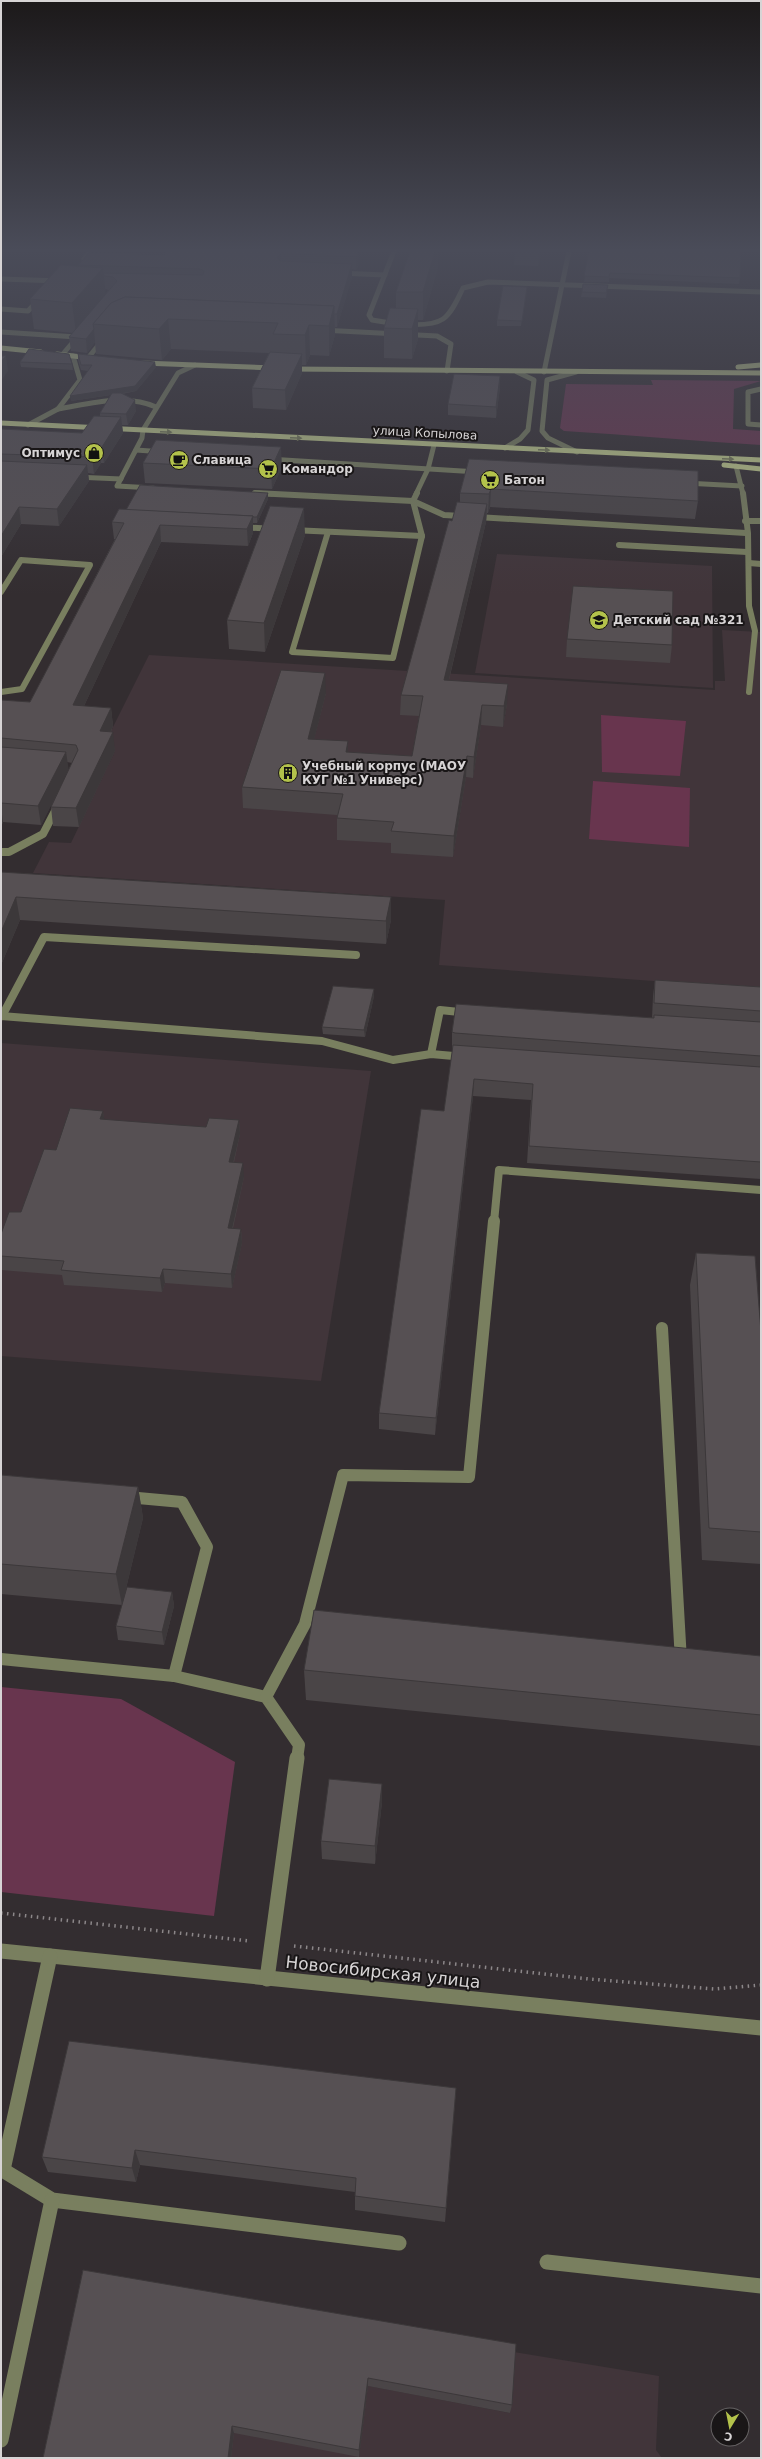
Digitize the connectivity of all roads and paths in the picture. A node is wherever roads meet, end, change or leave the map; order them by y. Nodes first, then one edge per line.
1 (76, 366) edge
2 (193, 366) edge
3 (214, 366) edge
4 (448, 366) edge
5 (545, 366) edge
6 (746, 366) edge
7 (447, 371) junction
8 (517, 372) junction
9 (544, 372) junction
10 (576, 372) junction
11 (618, 372) junction
12 (761, 373) edge
13 (761, 389) edge
14 (748, 394) junction
15 (761, 397) edge
16 (156, 407) junction
17 (58, 409) junction
18 (1, 423) edge
19 (28, 425) junction
20 (761, 425) edge
21 (143, 430) junction
22 (434, 444) junction
23 (505, 448) junction
24 (136, 450) junction
25 (168, 452) edge
26 (576, 452) junction
27 (633, 455) junction
28 (262, 458) edge
29 (761, 460) edge
30 (736, 466) junction
31 (428, 469) junction
32 (761, 469) edge
33 (483, 472) edge
34 (65, 476) edge
35 (121, 479) junction
36 (679, 483) edge
37 (742, 486) junction
38 (164, 488) edge
39 (249, 493) edge
40 (413, 501) junction
41 (745, 520) junction
42 (761, 521) edge
43 (235, 527) edge
44 (328, 532) junction
45 (746, 533) junction
46 (422, 536) junction
47 (619, 545) dead end
48 (747, 552) junction
49 (749, 563) junction
50 (761, 564) edge
51 (1, 592) edge
52 (758, 620) edge
53 (1, 692) edge
54 (749, 692) dead end
55 (63, 794) edge
56 (1, 852) edge
57 (356, 955) dead end
58 (479, 1013) edge
59 (2, 1016) edge
60 (431, 1054) junction
61 (478, 1058) edge
62 (761, 1190) edge
63 (662, 1328) dead end
64 (111, 1496) edge
65 (305, 1624) junction
66 (320, 1626) edge
67 (1, 1659) edge
68 (665, 1662) edge
69 (681, 1663) junction
70 (695, 1665) edge
71 (174, 1676) junction
72 (266, 1697) junction
73 (1, 1913) edge
74 (272, 1944) junction
75 (1, 1951) edge
76 (50, 1956) junction
77 (267, 1979) junction
78 (761, 1985) edge
79 (761, 2028) edge
80 (2, 2170) edge
81 (52, 2200) junction
82 (399, 2243) dead end
83 (547, 2262) dead end
84 (761, 2286) edge
85 (1, 2440) edge

1 - 17 street
2 - 16 street
3 - 7 main road
4 - 7 street
5 - 9 street
6 - 11 main road
7 - 8 main road
8 - 9 main road
8 - 23 street
9 - 10 main road
10 - 11 main road
10 - 26 street
11 - 12 main road
13 - 14 street
14 - 15 street
14 - 20 street
16 - 17 street
16 - 21 street
17 - 19 street
18 - 19 main road, улица Копылова
19 - 21 main road, улица Копылова
21 -> 22 main road, улица Копылова
21 - 24 street
22 - 23 main road, улица Копылова
22 - 31 street
23 -> 26 main road, улица Копылова
24 - 25 street
24 - 35 street
26 - 27 main road, улица Копылова
27 -> 29 main road, улица Копылова
27 - 30 main road, улица Копылова
28 - 31 street
30 - 32 main road, улица Копылова
30 - 37 street
31 - 33 street
31 - 40 street
34 - 35 street
35 - 38 street
36 - 37 street
37 - 41 street
39 - 40 street
40 - 45 street
40 - 46 street
41 - 42 street
41 - 45 street
43 - 44 street
44 - 46 street
44 - 46 street
45 - 48 street
47 - 48 street
48 - 49 street
49 - 50 street
49 - 52 street
51 - 53 street
52 - 54 street
55 - 56 street
57 - 59 street
58 - 60 street
59 - 60 street
60 - 61 street
62 - 65 street
63 - 69 street
64 - 71 street
65 - 66 street
65 - 72 street
67 - 71 street
68 - 69 street
69 - 70 street
71 - 72 street
72 - 74 street
73 - 74 path
74 - 77 street
74 - 78 path
75 - 76 street, Новосибирская улица
76 - 77 street, Новосибирская улица
76 - 80 street
77 - 79 street, Новосибирская улица
80 - 81 street
81 - 82 street
81 - 85 street
83 - 84 street

